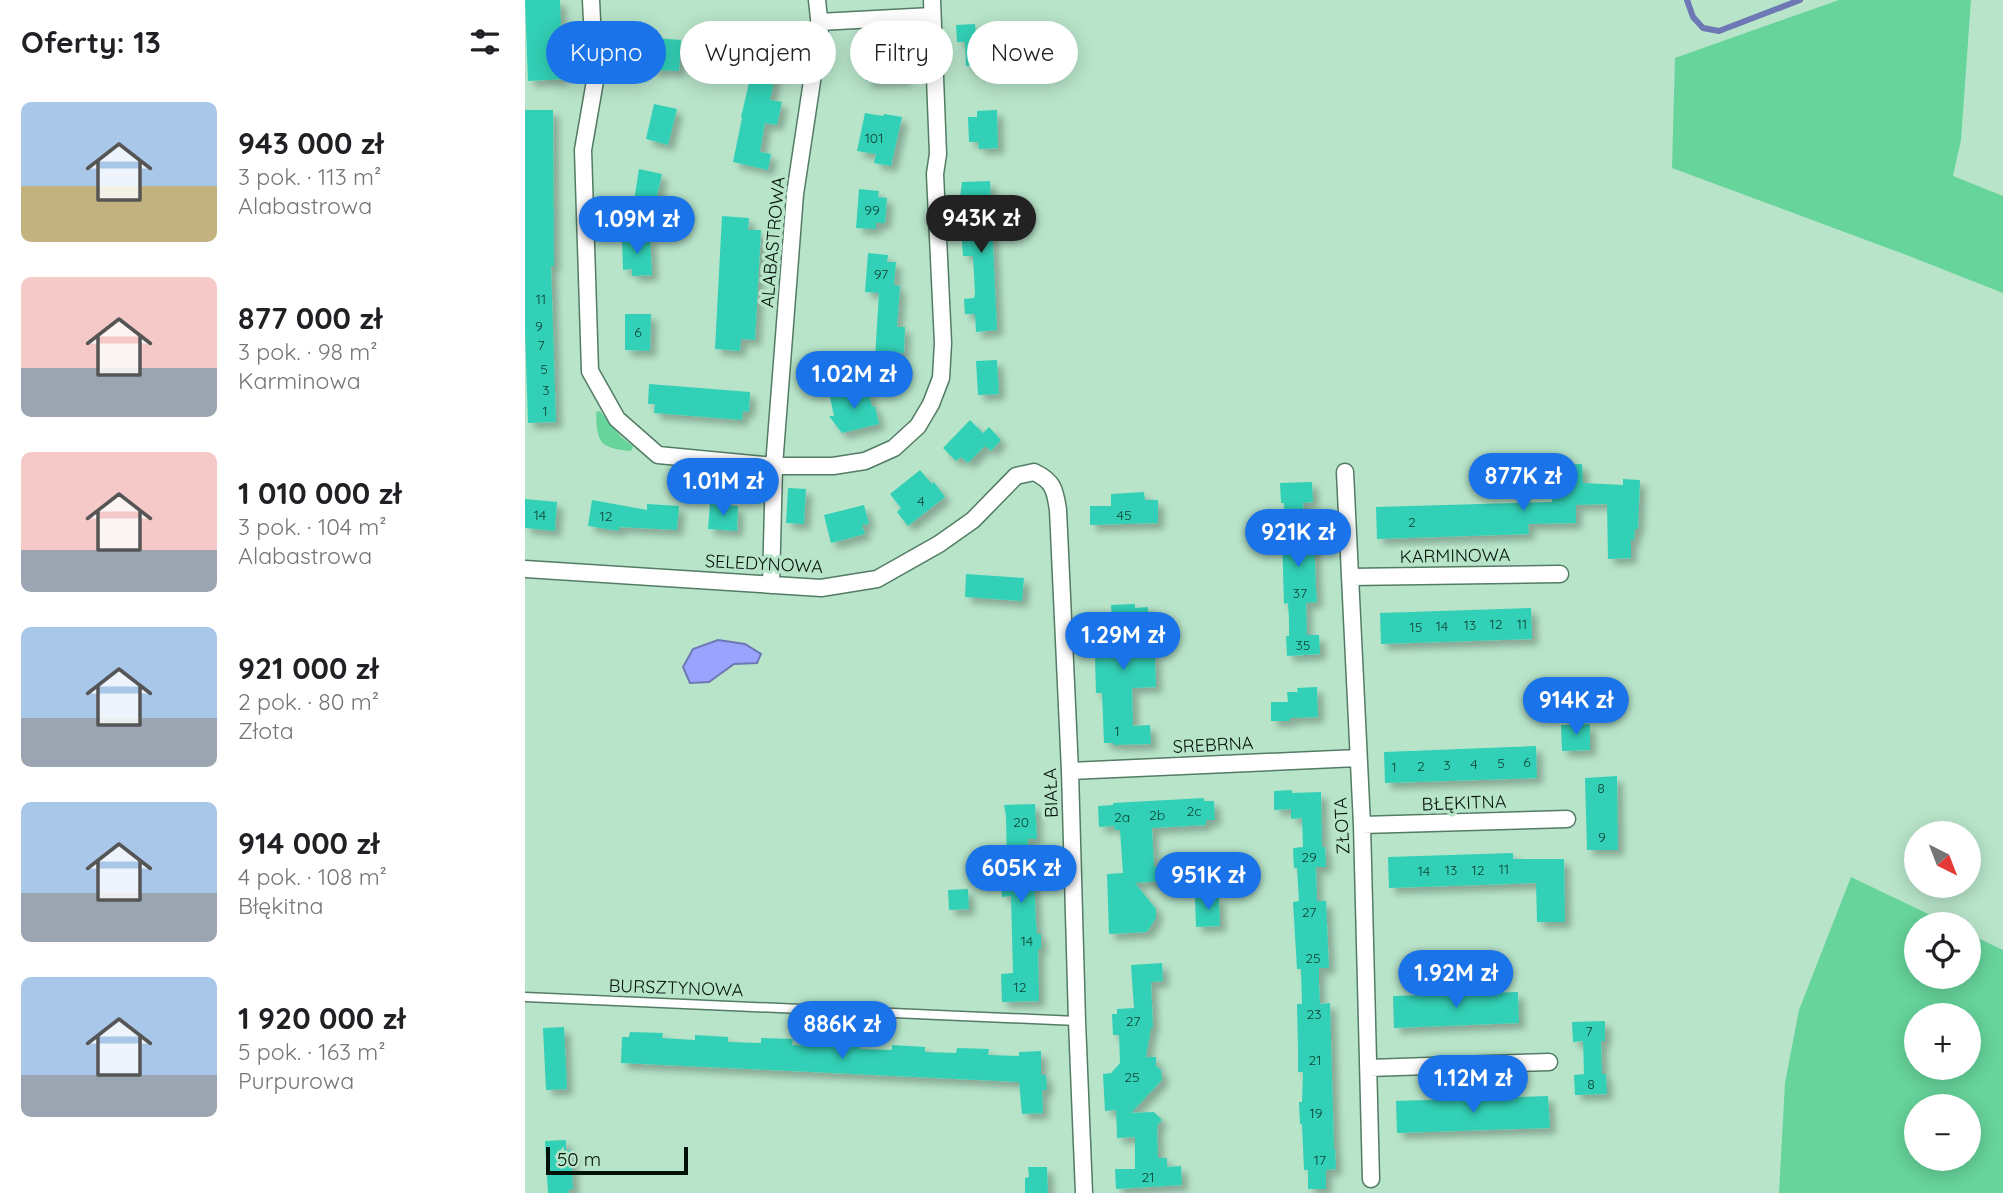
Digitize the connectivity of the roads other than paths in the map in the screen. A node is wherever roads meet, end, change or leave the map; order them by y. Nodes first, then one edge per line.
1 (591, 0) edge
2 (817, 0) edge
3 (932, 8) edge
4 (819, 21) edge
5 (827, 21) edge
6 (812, 84) edge
7 (774, 466) junction
8 (1345, 472) dead end
9 (1047, 478) joint
10 (525, 569) edge
11 (1560, 574) dead end
12 (1350, 577) junction
13 (771, 585) junction
14 (1358, 758) junction
15 (1070, 771) junction
16 (1567, 819) dead end
17 (1362, 825) junction
18 (525, 997) edge
19 (1077, 1021) junction
20 (1549, 1062) dead end
21 (1369, 1068) junction
22 (1371, 1179) dead end
23 (1084, 1193) edge

1 - 7 street
2 - 4 street, ALABASTROWA
3 - 5 street
3 - 7 street
6 - 7 street, ALABASTROWA
7 - 13 street, ALABASTROWA
8 - 12 street, ZŁOTA
9 - 13 street, SELEDYNOWA
9 - 15 street, BIAŁA
10 - 13 street, SELEDYNOWA
11 - 12 street, KARMINOWA
12 - 14 street, ZŁOTA
14 - 15 street, SREBRNA
14 - 17 street, ZŁOTA
15 - 19 street, BIAŁA
16 - 17 street, BŁĘKITNA
17 - 21 street, ZŁOTA
18 - 19 lane, BURSZTYNOWA
19 - 23 street, BIAŁA
20 - 21 street
21 - 22 street, ZŁOTA

